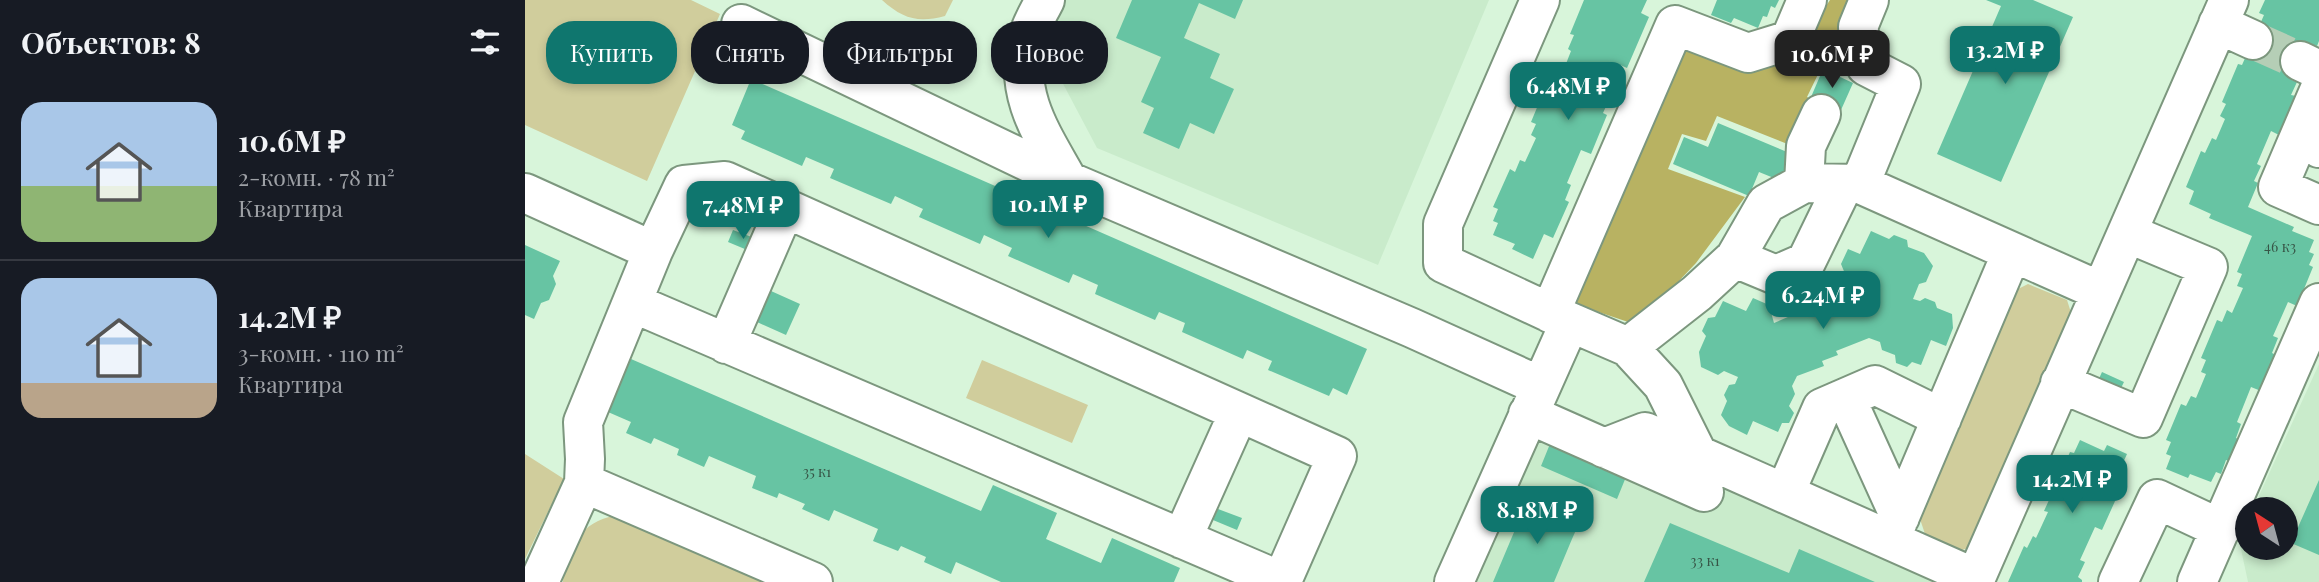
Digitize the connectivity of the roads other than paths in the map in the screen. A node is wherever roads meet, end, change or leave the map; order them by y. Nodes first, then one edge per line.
1 (1045, 0) edge
2 (1540, 0) edge
3 (1807, 0) edge
4 (1869, 0) edge
5 (2223, 12) edge
6 (2253, 40) tunnel mouth
7 (809, 57) edge
8 (2313, 74) edge
9 (1821, 114) dead end
10 (2310, 140) edge
11 (1068, 181) junction
12 (1804, 183) junction
13 (1852, 184) junction
14 (525, 193) edge
15 (2319, 205) edge
16 (785, 208) junction
17 (2127, 233) junction
18 (653, 251) junction
19 (2030, 256) junction
20 (1735, 258) junction
21 (2100, 291) junction
22 (633, 303) junction
23 (2319, 303) edge
24 (1560, 317) junction
25 (726, 344) junction
26 (1627, 347) junction
27 (2060, 383) junction
28 (1846, 398) junction
29 (1534, 400) junction
30 (1239, 412) junction
31 (1942, 418) junction
32 (1604, 448) junction
33 (1698, 455) junction
34 (584, 484) junction
35 (1704, 492) dead end
36 (1785, 493) junction
37 (2221, 528) junction
38 (1895, 529) junction
39 (1182, 539) junction
40 (1975, 580) edge
41 (539, 582) edge
42 (813, 582) edge
43 (1282, 582) edge
44 (1454, 582) edge
45 (2118, 582) edge
46 (2197, 582) edge

1 - 11 lane
2 - 24 lane
3 - 24 lane
4 - 13 lane
5 - 6 lane
5 - 17 lane
7 - 11 lane
8 - 10 lane
9 - 12 lane
10 - 15 lane
11 - 29 lane
12 - 13 lane
12 - 20 lane
13 - 19 lane
13 - 20 lane
14 - 18 lane
16 - 18 lane
16 - 25 lane
16 - 30 lane
17 - 21 lane
17 - 27 lane
18 - 22 lane
19 - 21 lane
19 - 31 lane
20 - 26 lane
21 - 27 lane
22 - 25 lane
22 - 34 lane
23 - 37 lane
24 - 26 lane
24 - 29 lane
25 - 39 lane
26 - 33 lane
27 - 40 lane
28 - 31 lane
28 - 36 lane
28 - 38 lane
29 - 32 lane
29 - 44 lane
30 - 39 lane
30 - 43 lane
31 - 38 lane
32 - 33 lane
32 - 35 lane
33 - 36 lane
34 - 41 lane
34 - 42 lane
36 - 38 lane
37 - 45 lane
37 - 46 lane
38 - 40 lane
39 - 43 lane

